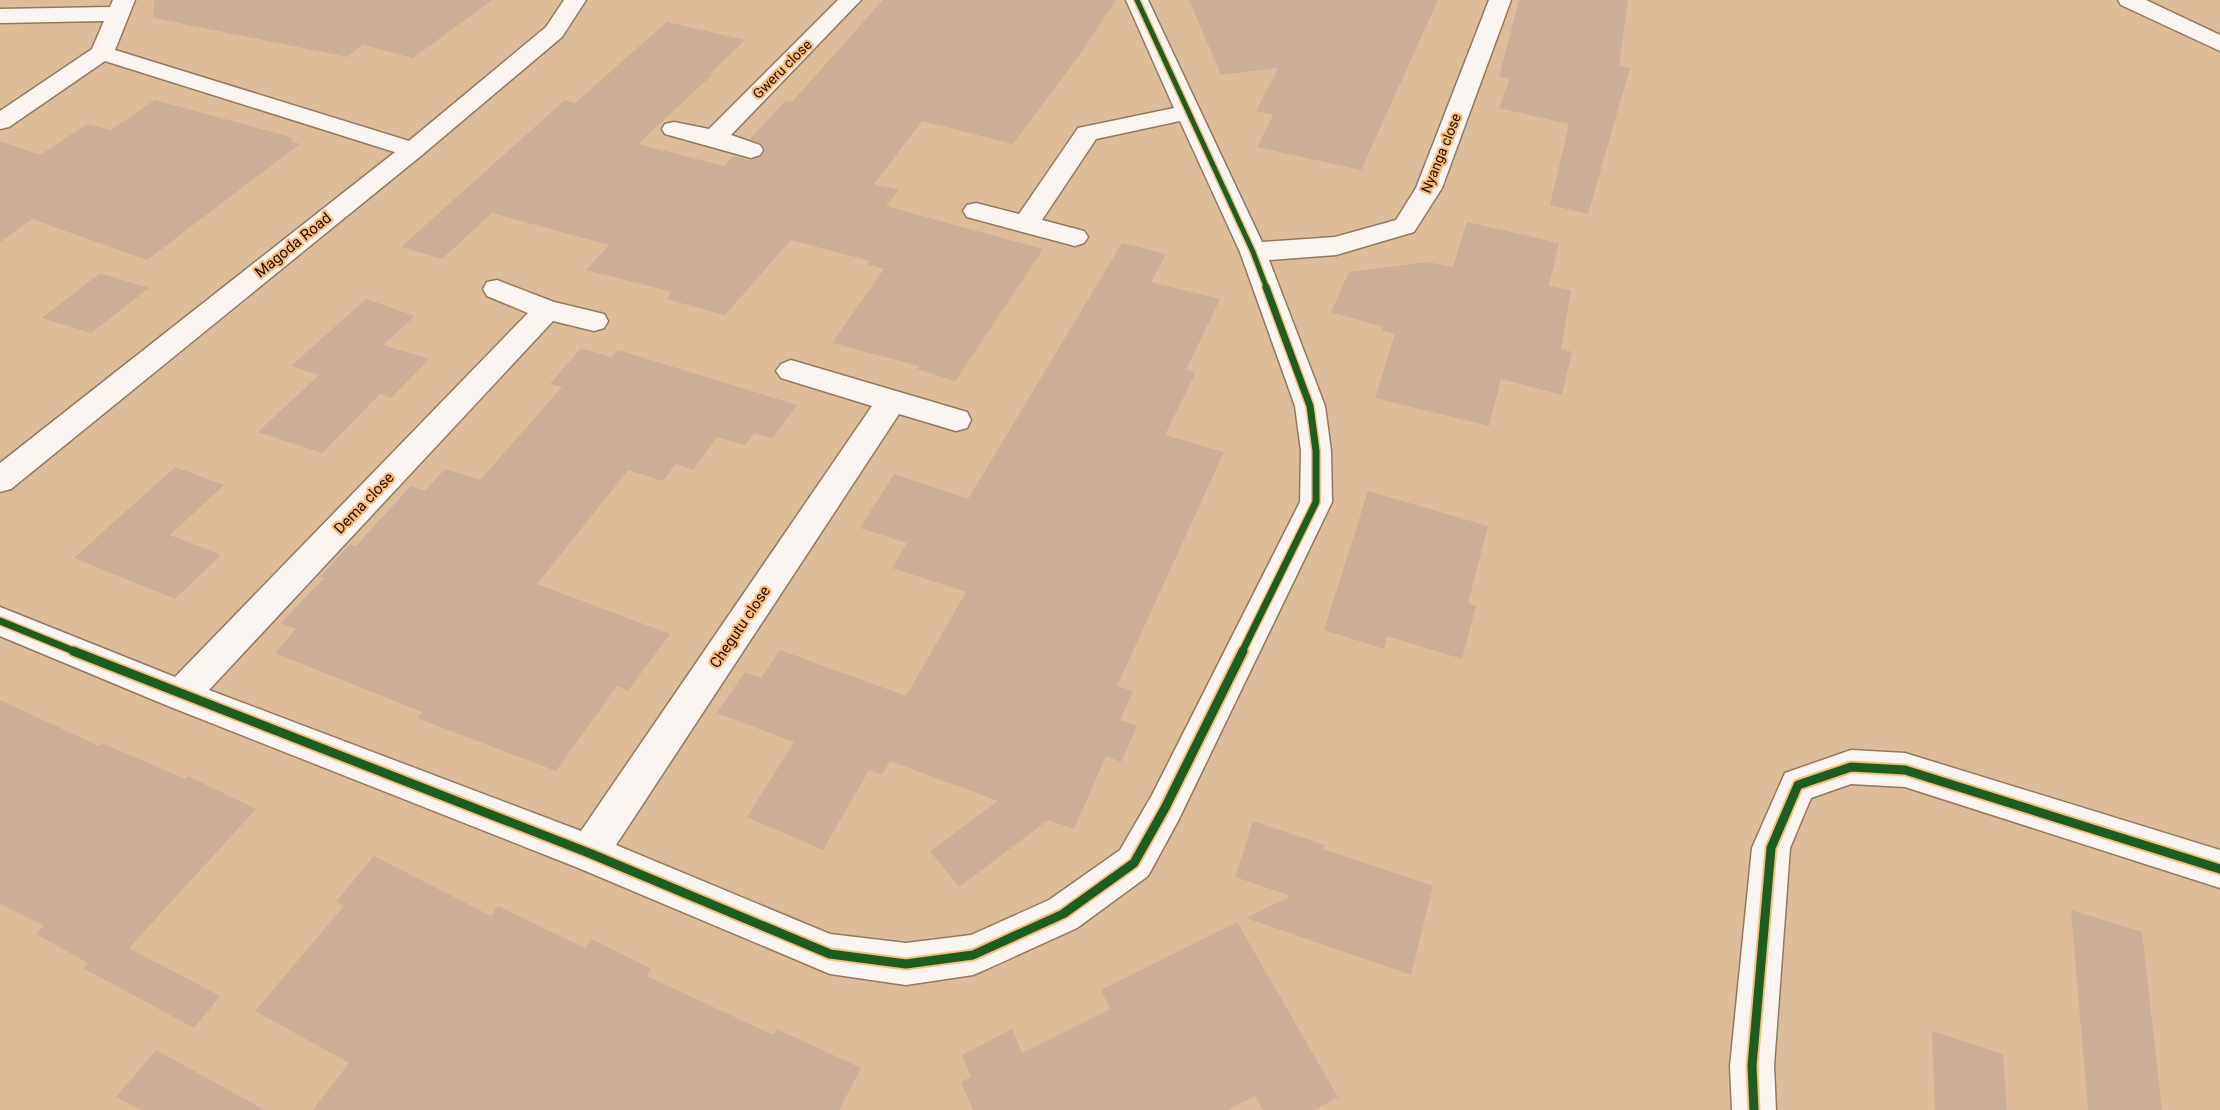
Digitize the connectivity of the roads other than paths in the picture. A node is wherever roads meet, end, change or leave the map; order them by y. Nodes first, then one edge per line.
1 (575, 0) edge
2 (850, 0) edge
3 (1137, 0) edge
4 (1500, 0) edge
5 (2129, 0) edge
6 (121, 7) edge
7 (0, 16) edge
8 (2220, 44) edge
9 (102, 53) junction
10 (1188, 112) junction
11 (0, 122) edge
12 (674, 129) dead end
13 (714, 138) junction
14 (413, 150) junction
15 (751, 150) dead end
16 (976, 211) dead end
17 (1026, 224) junction
18 (1075, 237) dead end
19 (1253, 252) junction
20 (497, 289) dead end
21 (547, 310) junction
22 (594, 321) dead end
23 (791, 371) dead end
24 (892, 400) junction
25 (956, 420) dead end
26 (0, 480) edge
27 (0, 621) edge
28 (181, 695) junction
29 (589, 854) junction
30 (2220, 869) edge
31 (1754, 1110) edge

1 - 14 street, Magoda Road
2 - 13 street, Gweru close
3 - 10 street
4 - 19 street, Nyanga close
5 - 8 street
6 - 7 street
6 - 9 street
9 - 11 street
9 - 14 street
10 - 17 street
10 - 19 street
12 - 13 street
13 - 15 street
14 - 26 street, Magoda Road
16 - 17 street
17 - 18 street
19 - 29 street
20 - 21 street
21 - 22 street
21 - 28 street, Dema close
23 - 24 street
24 - 25 street
24 - 29 street, Chegutu close
27 - 28 street
28 - 29 street
30 - 31 street

